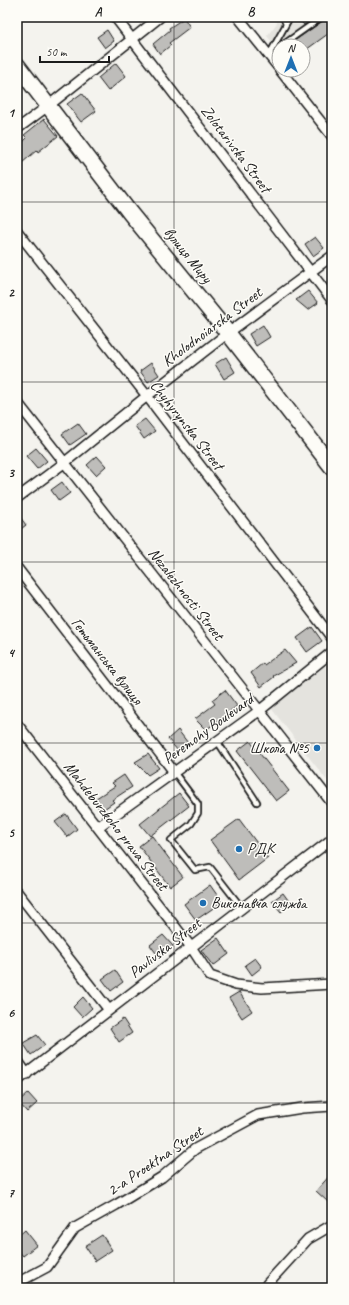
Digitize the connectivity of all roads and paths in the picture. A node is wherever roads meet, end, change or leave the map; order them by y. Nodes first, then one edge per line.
1 (115, 17) edge
2 (160, 17) edge
3 (238, 17) edge
4 (283, 17) edge
5 (290, 17) edge
6 (322, 17) edge
7 (286, 24) junction
8 (132, 38) junction
9 (293, 38) edge
10 (269, 55) junction
11 (271, 58) edge
12 (17, 65) edge
13 (287, 78) edge
14 (48, 106) junction
15 (17, 129) edge
16 (332, 136) edge
17 (17, 232) edge
18 (332, 256) edge
19 (311, 272) junction
20 (332, 300) edge
21 (228, 333) junction
22 (147, 396) junction
23 (17, 402) edge
24 (64, 463) junction
25 (332, 468) edge
26 (17, 498) edge
27 (17, 568) edge
28 (332, 638) edge
29 (332, 652) edge
30 (259, 712) junction
31 (17, 724) edge
32 (217, 741) junction
33 (174, 772) junction
34 (257, 802) dead end
35 (332, 803) edge
36 (98, 827) junction
37 (332, 839) edge
38 (17, 892) edge
39 (242, 908) junction
40 (191, 947) junction
41 (332, 984) edge
42 (109, 1010) junction
43 (17, 1060) edge
44 (27, 1074) junction
45 (17, 1081) edge
46 (332, 1106) edge
47 (332, 1225) edge
48 (17, 1283) edge
49 (266, 1288) edge

1 - 8 street, Zolotarivska Street
2 - 8 street
3 - 10 street
4 - 7 lane
5 - 7 lane
6 - 9 lane
7 - 10 lane
8 - 14 street
8 - 19 street, Zolotarivska Street
10 - 11 street
12 - 14 main road, вулиця Миру
13 - 16 street
14 - 15 street
14 - 21 main road, вулиця Миру
17 - 22 street, Chyhyrynska Street
18 - 19 street, Kholodnoiarska Street
19 - 20 street, Zolotarivska Street
19 - 21 street, Kholodnoiarska Street
21 - 22 street, Kholodnoiarska Street
21 - 25 main road, вулиця Миру
22 - 24 street, Kholodnoiarska Street
22 - 28 street, Chyhyrynska Street
23 - 24 street, Nezalezhnosti Street
24 - 26 street, Kholodnoiarska Street
24 - 30 street, Nezalezhnosti Street
27 - 33 street, Гетьманська вулиця
29 - 30 street, Peremohy Boulevard
30 - 32 street, Peremohy Boulevard
30 - 35 street, Nezalezhnosti Street
31 - 36 street, Mahdeburzkoho prava Street
32 - 33 street, Peremohy Boulevard
32 - 34 lane
33 - 36 street, Peremohy Boulevard
33 - 39 lane
36 - 40 street, Mahdeburzkoho prava Street
37 - 39 street, Pavlivska Street
38 - 42 street
39 - 40 street, Pavlivska Street
40 - 41 street, Mahdeburzkoho prava Street
40 - 42 street, Pavlivska Street
42 - 44 street, Pavlivska Street
43 - 44 street
44 - 45 street, Pavlivska Street
46 - 48 street, 2-a Proektna Street
47 - 49 street

